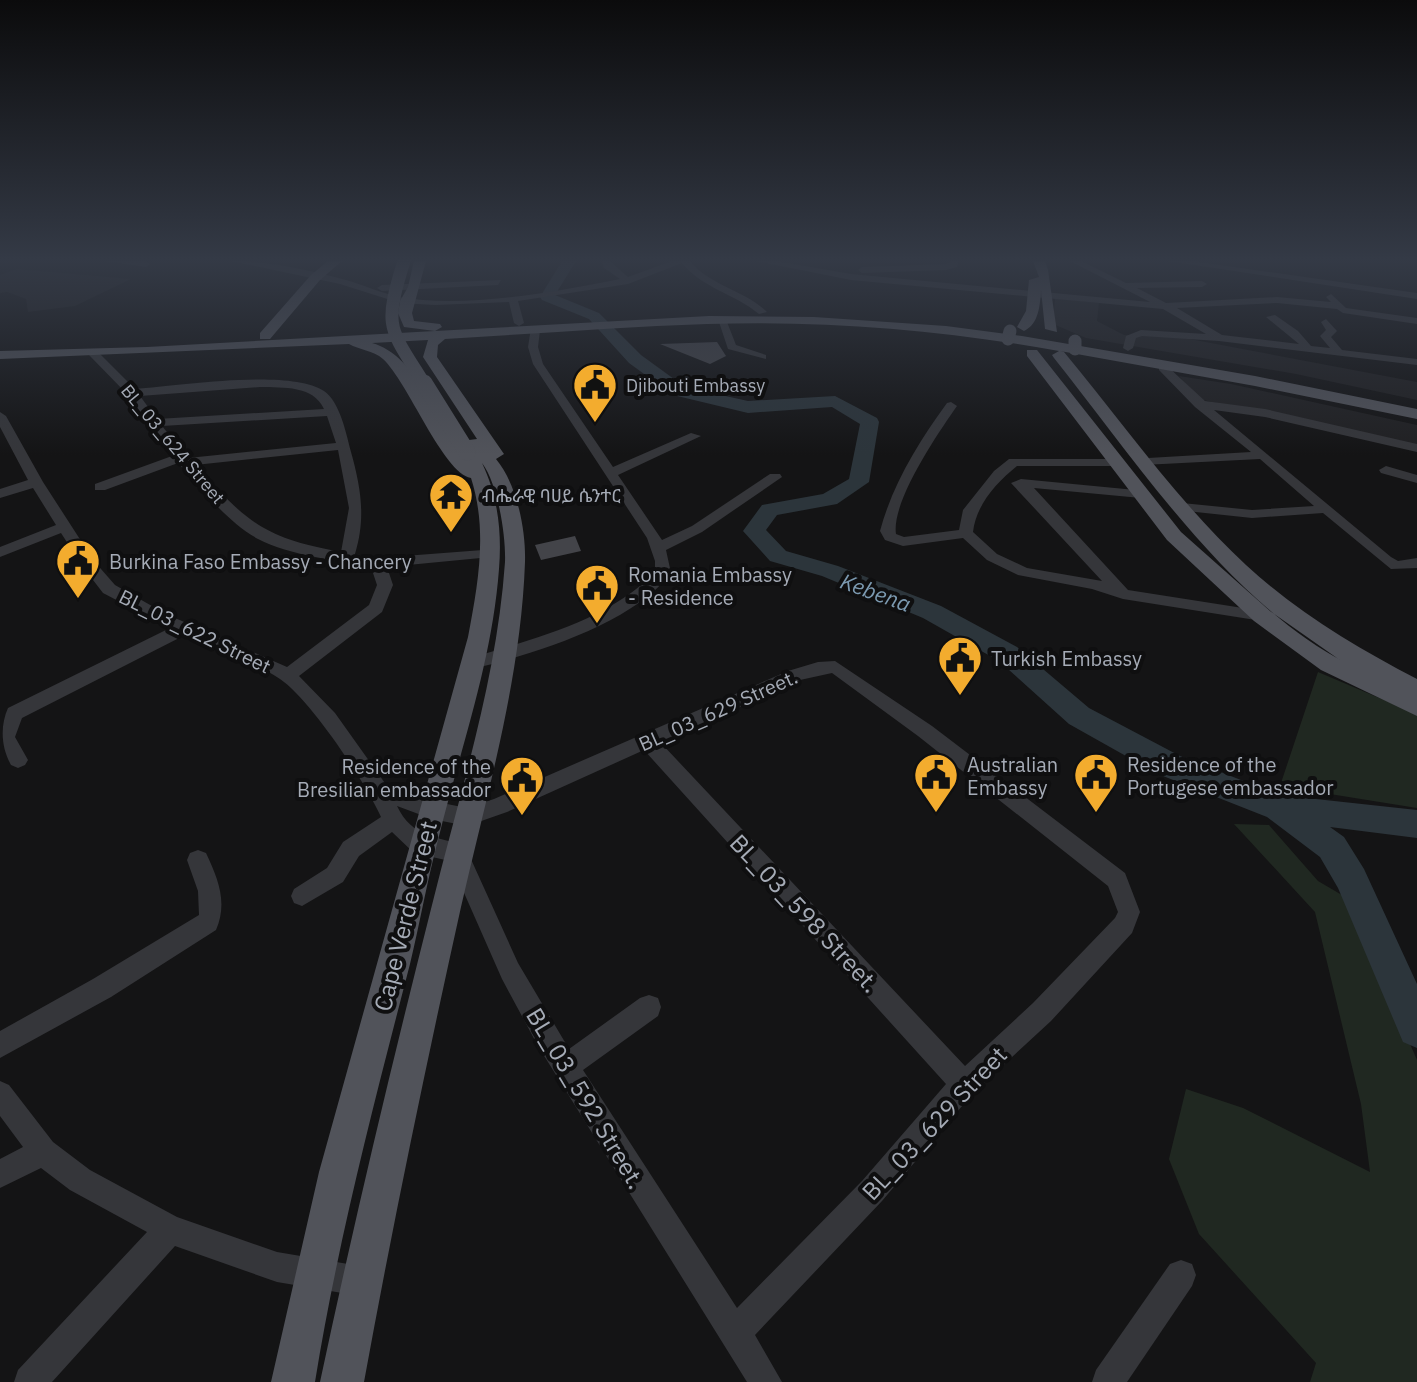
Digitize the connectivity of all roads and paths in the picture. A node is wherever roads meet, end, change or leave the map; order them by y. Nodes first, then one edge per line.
1 (277, 325) edge
2 (392, 325) edge
3 (401, 325) edge
4 (416, 325) edge
5 (494, 325) edge
6 (572, 325) edge
7 (724, 325) edge
8 (838, 325) edge
9 (868, 325) edge
10 (967, 325) edge
11 (1019, 325) edge
12 (1200, 325) edge
13 (1283, 325) edge
14 (1328, 325) edge
15 (1051, 326) joint
16 (535, 330) junction
17 (1016, 330) junction
18 (440, 331) junction
19 (265, 336) junction
20 (1219, 338) junction
21 (341, 340) junction
22 (186, 344) junction
23 (0, 345) edge
24 (1073, 346) junction
25 (1128, 348) junction
26 (1310, 351) junction
27 (93, 353) junction
28 (1032, 353) junction
29 (1340, 354) junction
30 (0, 355) edge
31 (762, 357) dead end
32 (1417, 362) edge
33 (1163, 368) junction
34 (132, 393) junction
35 (1199, 404) junction
36 (951, 406) dead end
37 (330, 412) junction
38 (1417, 412) edge
39 (0, 416) edge
40 (155, 423) junction
41 (695, 436) dead end
42 (7, 444) edge
43 (343, 446) junction
44 (1417, 448) edge
45 (1263, 455) junction
46 (184, 459) junction
47 (481, 462) junction
48 (1148, 462) junction
49 (1117, 463) junction
50 (1386, 470) dead end
51 (613, 472) junction
52 (775, 477) dead end
53 (996, 478) junction
54 (1417, 479) edge
55 (36, 482) junction
56 (1021, 483) junction
57 (100, 487) dead end
58 (0, 494) edge
59 (1141, 494) junction
60 (1182, 507) junction
61 (1326, 509) junction
62 (65, 526) junction
63 (966, 533) junction
64 (660, 547) junction
65 (0, 552) edge
66 (491, 552) junction
67 (346, 559) junction
68 (378, 563) junction
69 (1417, 563) edge
70 (1123, 594) junction
71 (1262, 616) junction
72 (182, 629) junction
73 (506, 656) junction
74 (476, 662) junction
75 (288, 675) junction
76 (1417, 689) edge
77 (1417, 707) edge
78 (648, 741) junction
79 (18, 760) dead end
80 (380, 792) junction
81 (432, 810) junction
82 (467, 817) junction
83 (393, 820) junction
84 (439, 849) junction
85 (198, 860) dead end
86 (302, 896) dead end
87 (1129, 912) joint
88 (649, 1007) dead end
89 (0, 1045) edge
90 (566, 1067) junction
91 (964, 1084) junction
92 (0, 1094) edge
93 (43, 1152) junction
94 (0, 1174) edge
95 (170, 1229) junction
96 (313, 1275) junction
97 (1181, 1275) dead end
98 (360, 1281) junction
99 (736, 1332) junction
100 (30, 1382) edge
101 (293, 1382) edge
102 (342, 1382) edge
103 (766, 1382) edge
104 (1108, 1382) edge

1 - 19 main road
2 - 47 main road, bridge
3 - 47 main road
4 - 18 main road
5 - 18 main road
6 - 16 main road
7 - 31 street
8 - 17 main road
9 - 38 main road
10 - 17 main road
11 - 17 main road
12 - 20 street
13 - 26 street
14 - 29 street
15 - 17 main road
15 - 24 main road
16 - 18 main road
16 - 51 street
17 - 28 main road
18 - 19 main road
18 - 21 main road
18 - 47 main road
19 - 22 main road
20 - 25 street
20 - 26 street
21 - 22 main road
21 - 47 main road
22 - 23 main road
22 - 27 main road
24 - 25 main road
24 - 28 main road
24 - 33 main road
24 - 48 main road
25 - 38 main road
26 - 29 street
27 - 30 main road
27 - 34 street, BL_03_624 Street
28 - 49 main road
29 - 32 street
33 - 35 street
33 - 38 main road
34 - 37 street
34 - 40 street, BL_03_624 Street
35 - 44 street
35 - 45 street
36 - 63 street
37 - 40 street
37 - 43 street
39 - 42 street, BL_03_622 Street
40 - 46 street, BL_03_624 Street
41 - 51 street
42 - 55 street, BL_03_622 Street
43 - 46 street
43 - 67 street
45 - 48 street
45 - 61 street
46 - 57 street
46 - 67 street, BL_03_624 Street
47 - 66 main road, Cape Verde Street
47 - 73 main road, Cape Verde Street
48 - 60 main road
49 - 53 street
49 - 59 main road
50 - 54 street
51 - 64 street
52 - 64 street
53 - 56 street
53 - 63 street
55 - 58 street
55 - 62 street, BL_03_622 Street
56 - 59 street
56 - 70 street
59 - 71 main road
60 - 61 street
60 - 76 main road
61 - 69 street
62 - 65 street
62 - 72 street, BL_03_622 Street
63 - 70 street
64 - 73 street
66 - 68 street, BL_03_624 Street
66 - 74 main road, Cape Verde Street
67 - 68 street, BL_03_624 Street
68 - 75 street
70 - 71 street
71 - 77 main road
72 - 75 street, BL_03_622 Street
72 - 79 street
73 - 74 street
73 - 82 main road, Cape Verde Street
74 - 81 main road, Cape Verde Street
75 - 80 street, BL_03_622 Street
78 - 82 street, BL_03_629 Street.
78 - 87 street, BL_03_629 Street.
78 - 91 street, BL_03_598 Street.
80 - 81 street
80 - 83 street, BL_03_622 Street
81 - 82 street
81 - 84 main road, Cape Verde Street
82 - 84 main road, Cape Verde Street
83 - 84 street
83 - 86 street
84 - 90 street, BL_03_592 Street.
84 - 96 main road, Cape Verde Street
84 - 98 main road, Cape Verde Street
85 - 89 street
87 - 91 street, BL_03_629 Street
88 - 90 street
90 - 99 street, BL_03_592 Street.
91 - 99 street, BL_03_629 Street
92 - 93 street
93 - 94 street
93 - 95 street
95 - 96 street
95 - 100 street
96 - 98 street
96 - 101 main road, Cape Verde Street
97 - 104 street
98 - 102 main road, Cape Verde Street
99 - 103 street, BL_03_592 Street.

